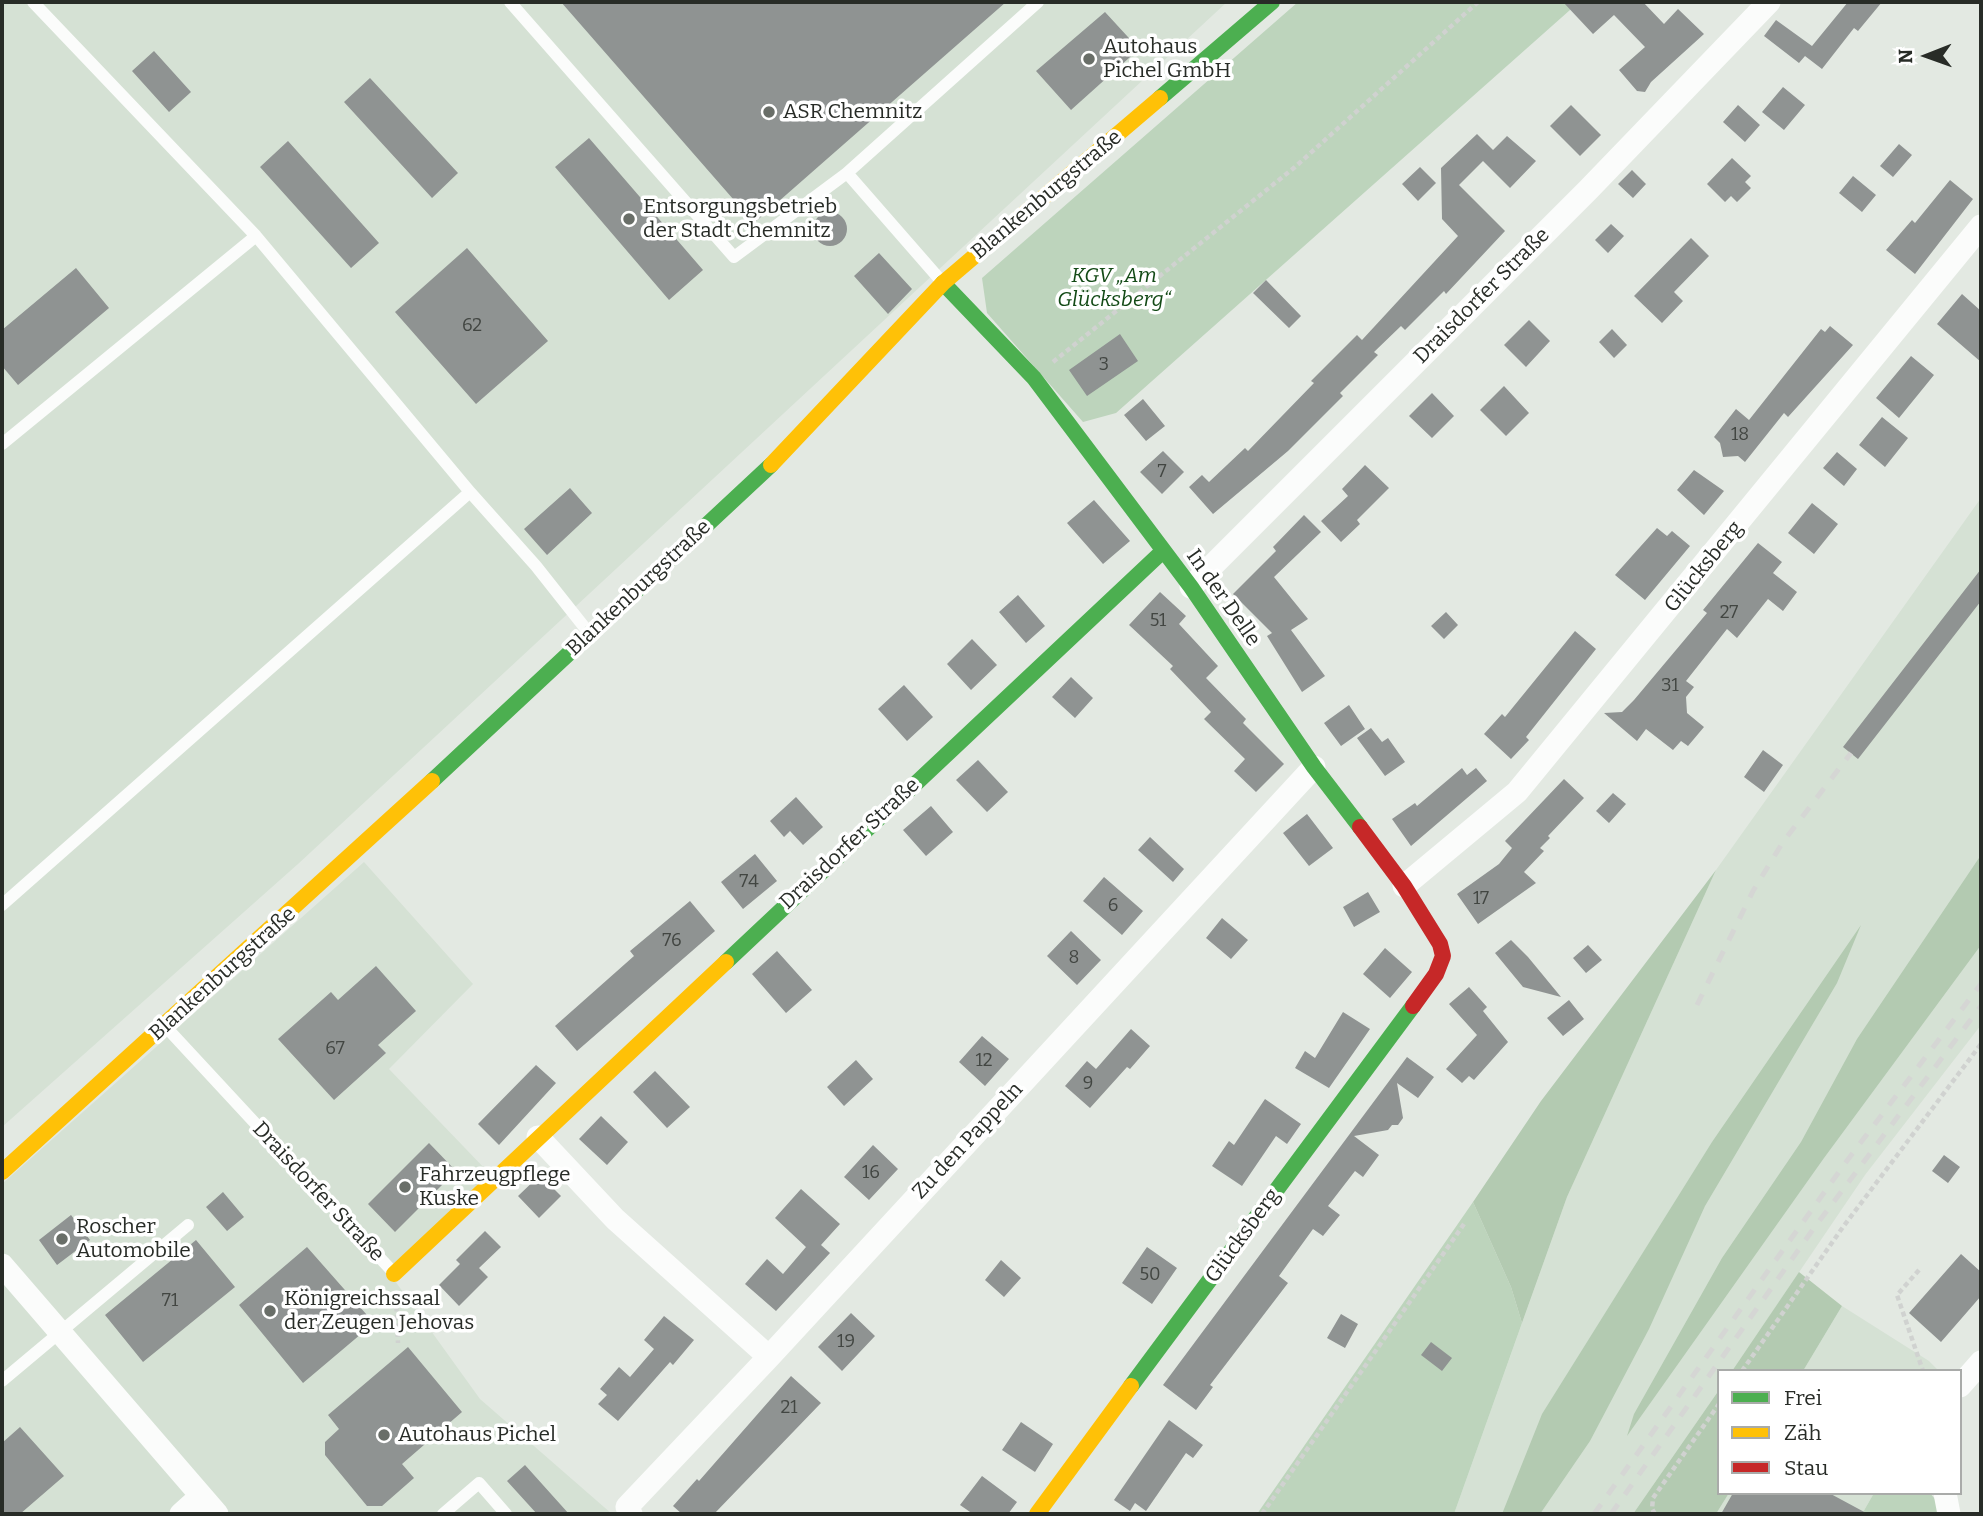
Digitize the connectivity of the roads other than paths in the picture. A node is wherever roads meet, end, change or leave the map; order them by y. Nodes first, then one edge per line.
1 (33, 2) edge
2 (510, 2) edge
3 (1038, 2) edge
4 (1272, 2) edge
5 (1769, 2) edge
6 (847, 173) junction
7 (1981, 226) edge
8 (256, 236) junction
9 (943, 283) junction
10 (2, 444) edge
11 (470, 492) junction
12 (1163, 551) junction
13 (1191, 587) junction
14 (590, 633) junction
15 (1314, 767) junction
16 (1404, 886) junction
17 (2, 905) edge
18 (1443, 956) joint
19 (165, 1026) junction
20 (538, 1137) junction
21 (2, 1172) edge
22 (188, 1225) dead end
23 (2, 1265) edge
24 (394, 1274) joint
25 (60, 1332) junction
26 (769, 1357) junction
27 (1981, 1362) edge
28 (2, 1381) edge
29 (1962, 1383) edge
30 (1945, 1495) edge
31 (201, 1496) junction
32 (1042, 1513) edge
33 (181, 1514) edge
34 (217, 1514) edge
35 (443, 1514) edge
36 (506, 1514) edge
37 (631, 1514) edge
38 (1949, 1514) edge

1 - 8 lane
2 - 6 lane
3 - 6 lane
4 - 9 street, Blankenburgstraße
5 - 13 street, Draisdorfer Straße
6 - 9 lane
7 - 16 street, Glücksberg
8 - 10 lane
8 - 11 lane
9 - 12 street, In der Delle
9 - 14 street, Blankenburgstraße
11 - 14 lane
11 - 17 lane
12 - 13 street, In der Delle
12 - 20 street, Draisdorfer Straße
13 - 15 street, In der Delle
14 - 19 street, Blankenburgstraße
15 - 16 street, In der Delle
15 - 26 street, Zu den Pappeln
16 - 18 street, In der Delle
18 - 32 street, Glücksberg
19 - 21 street, Blankenburgstraße
19 - 24 lane, Draisdorfer Straße
20 - 24 street, Draisdorfer Straße
20 - 26 street
22 - 25 lane
23 - 25 street
25 - 28 lane
25 - 31 street
26 - 37 street, Zu den Pappeln
27 - 29 street
30 - 38 street
31 - 33 street
31 - 34 street
35 - 36 lane

